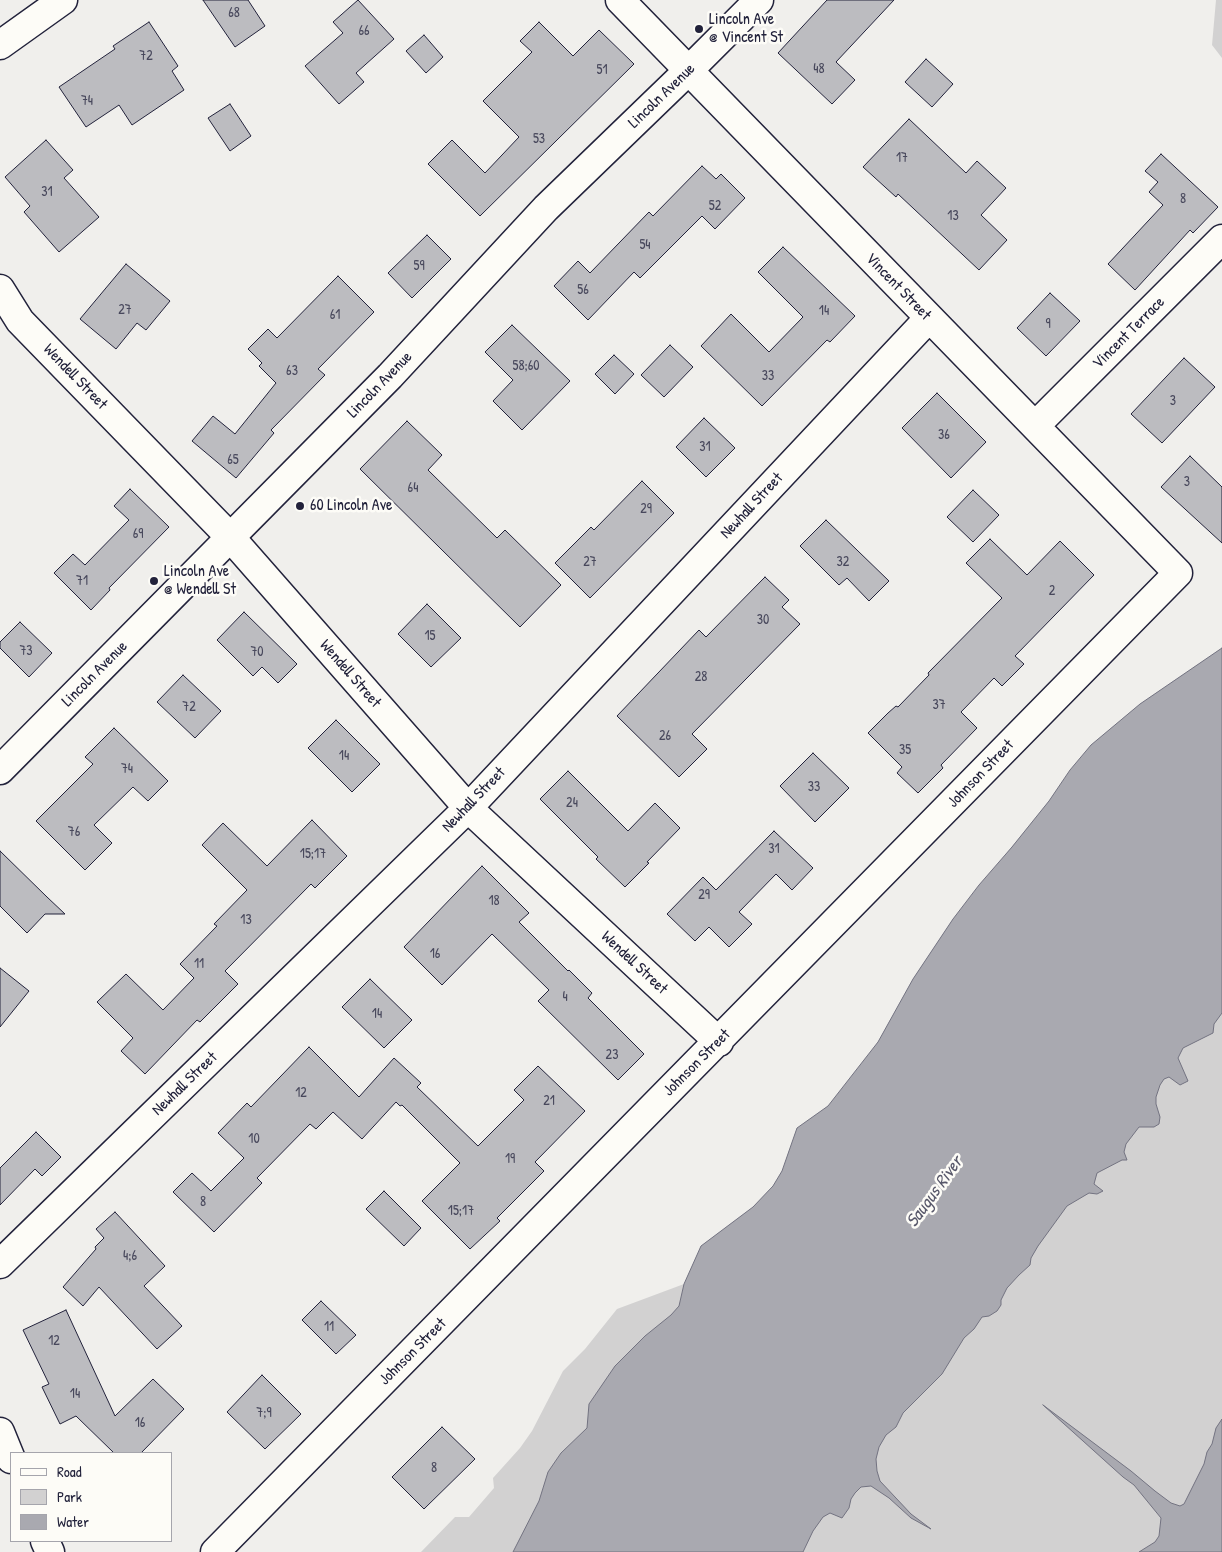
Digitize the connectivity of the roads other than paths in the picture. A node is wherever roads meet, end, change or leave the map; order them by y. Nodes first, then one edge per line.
1 (63, 0) edge
2 (620, 0) edge
3 (759, 0) edge
4 (0, 45) edge
5 (688, 71) junction
6 (1222, 239) edge
7 (0, 289) edge
8 (929, 318) junction
9 (1035, 426) junction
10 (231, 538) junction
11 (1178, 573) joint
12 (0, 770) edge
13 (468, 808) junction
14 (718, 1042) junction
15 (0, 1264) edge
16 (0, 1432) edge
17 (10, 1457) edge
18 (216, 1552) edge

1 - 4 street
2 - 5 street, Vincent Street
3 - 5 street, Lincoln Avenue
5 - 8 street, Vincent Street
5 - 10 street, Lincoln Avenue
6 - 9 street, Vincent Terrace
7 - 10 street, Wendell Street
8 - 9 street, Vincent Street
8 - 13 street, Newhall Street
9 - 11 street, Vincent Street
10 - 12 street, Lincoln Avenue
10 - 13 street, Wendell Street
11 - 14 street, Johnson Street
13 - 14 street, Wendell Street
13 - 15 street, Newhall Street
14 - 18 street, Johnson Street
16 - 17 street

